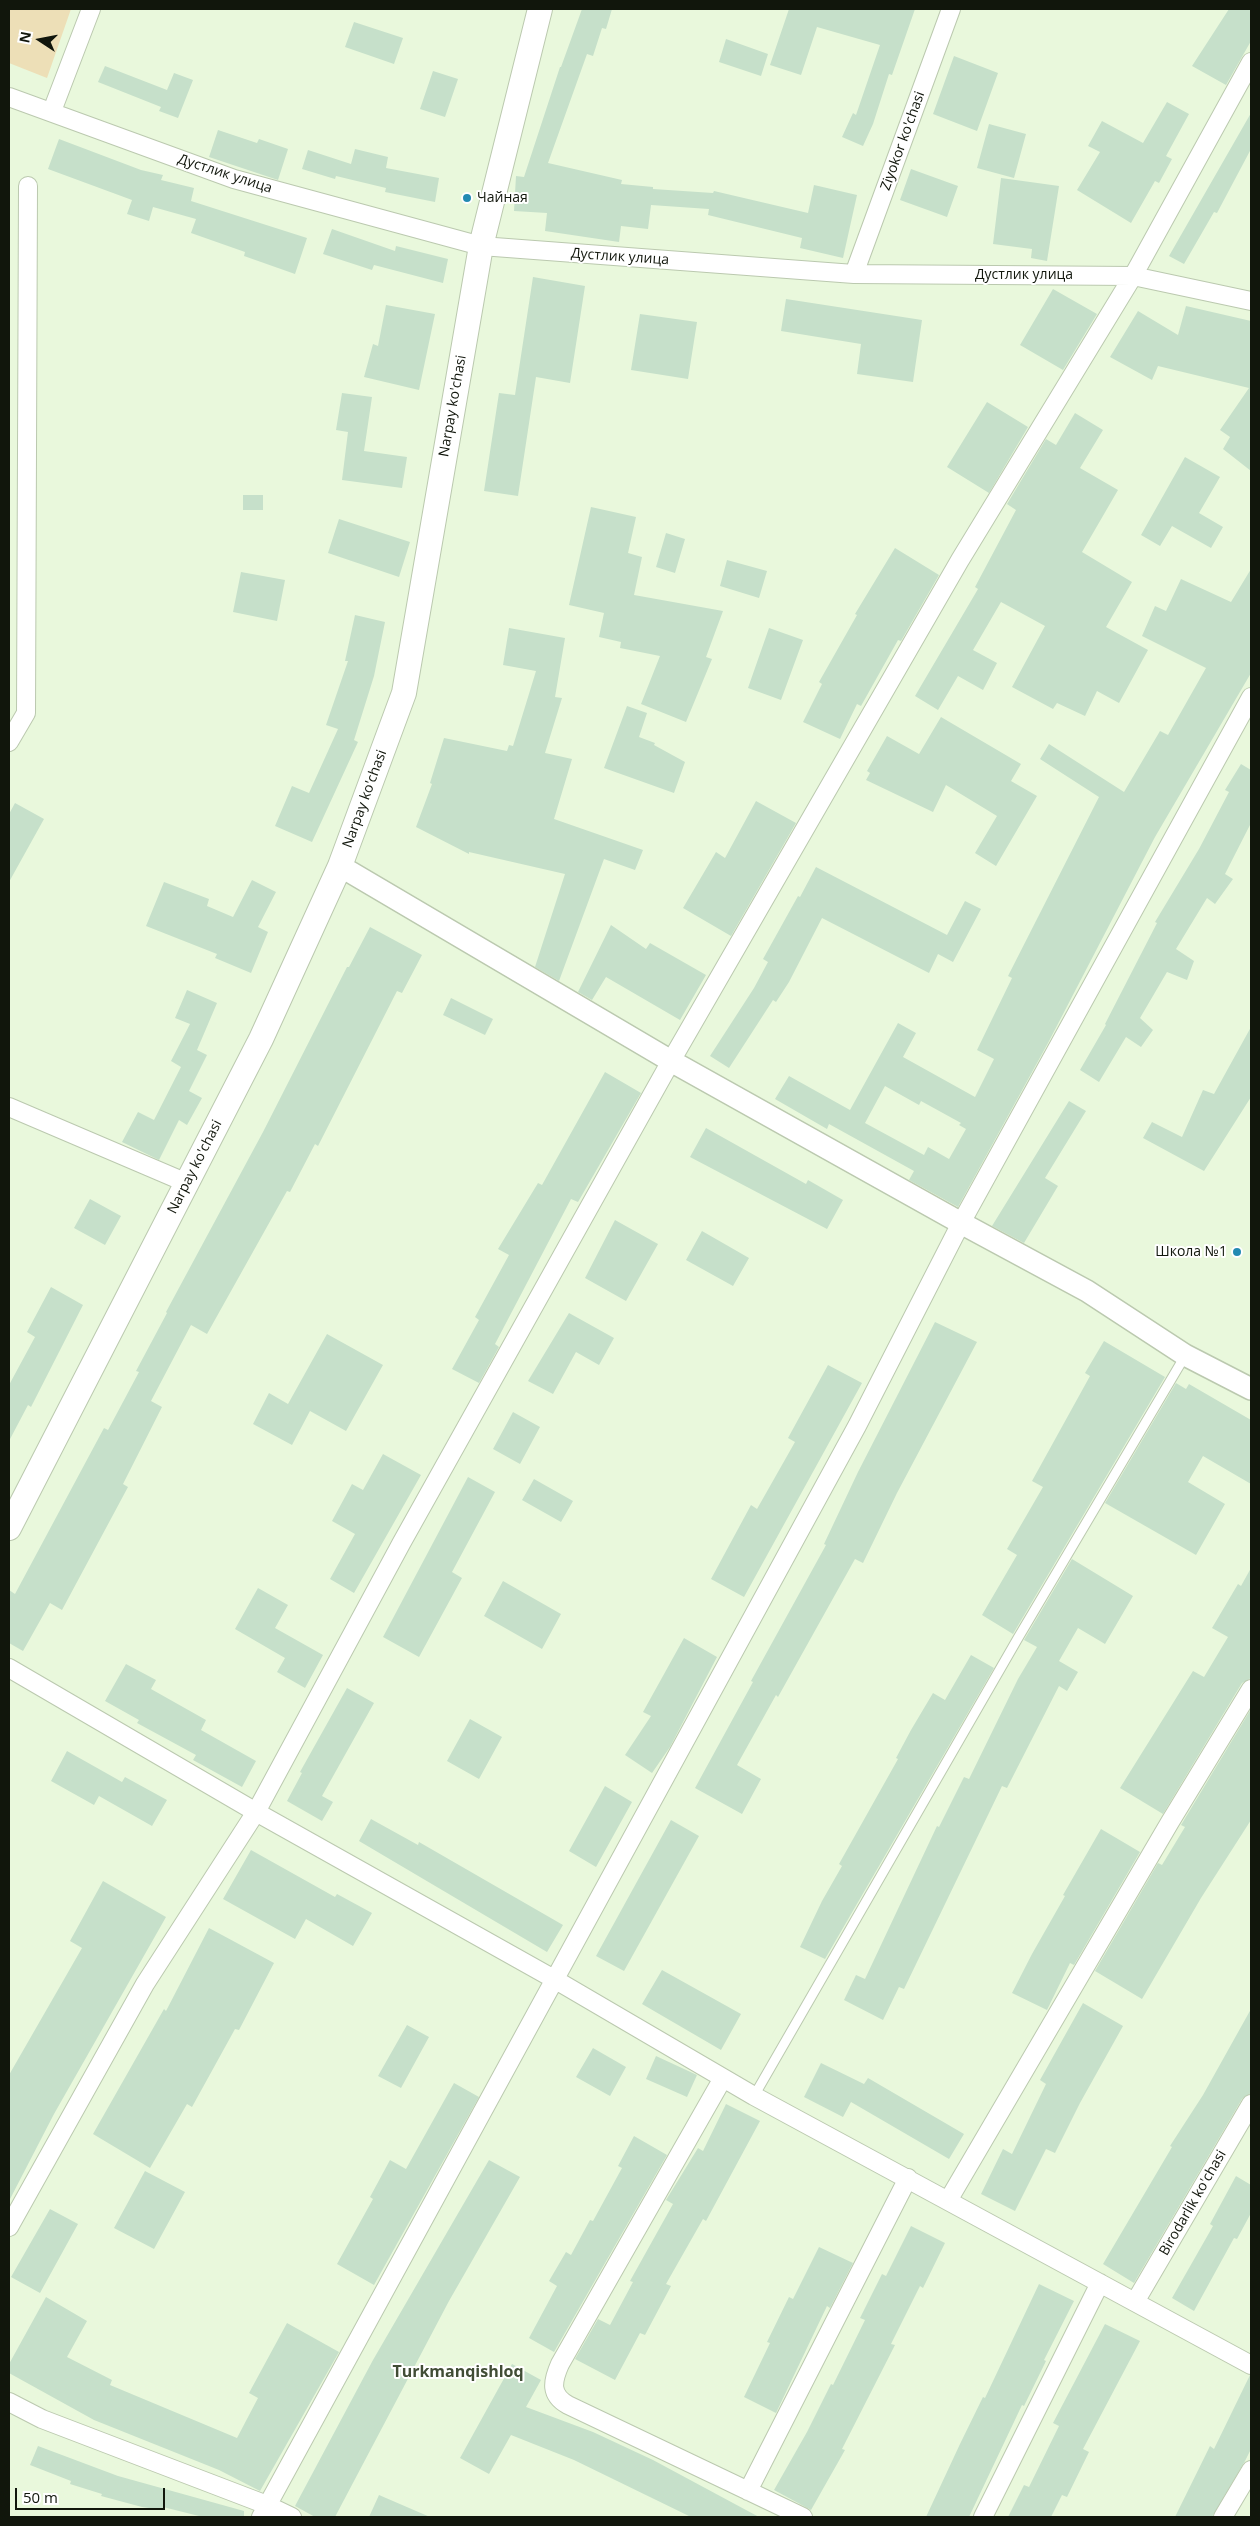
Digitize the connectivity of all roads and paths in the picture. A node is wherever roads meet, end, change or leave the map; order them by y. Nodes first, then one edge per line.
1 (92, 9) edge
2 (540, 9) edge
3 (951, 9) edge
4 (1251, 62) edge
5 (9, 96) edge
6 (52, 111) junction
7 (28, 186) dead end
8 (481, 246) junction
9 (854, 274) junction
10 (1132, 276) junction
11 (1251, 301) edge
12 (1251, 697) edge
13 (9, 742) edge
14 (340, 866) junction
15 (671, 1061) junction
16 (9, 1107) edge
17 (187, 1182) junction
18 (961, 1224) junction
19 (1185, 1355) junction
20 (1251, 1389) edge
21 (9, 1528) edge
22 (9, 1668) edge
23 (1251, 1689) edge
24 (256, 1812) junction
25 (554, 1980) junction
26 (723, 2078) junction
27 (754, 2096) junction
28 (1251, 2104) edge
29 (908, 2178) junction
30 (949, 2199) junction
31 (9, 2227) edge
32 (1100, 2283) junction
33 (1135, 2302) junction
34 (1251, 2365) edge
35 (9, 2402) edge
36 (1251, 2470) edge
37 (748, 2491) junction
38 (264, 2511) edge
39 (292, 2517) edge
40 (803, 2517) edge
41 (983, 2517) edge
42 (1223, 2517) edge

1 - 6 street
2 - 8 main road, Narpay ko'chasi
3 - 9 street, Ziyokor ko'chasi
4 - 10 street
5 - 6 street, Дустлик улица
6 - 8 street, Дустлик улица
7 - 13 street
8 - 9 street, Дустлик улица
8 - 14 main road, Narpay ko'chasi
9 - 10 street, Дустлик улица
10 - 11 street, Дустлик улица
10 - 15 street
12 - 18 street
14 - 15 street
14 - 17 main road, Narpay ko'chasi
15 - 18 street
15 - 24 street
16 - 17 street
17 - 21 main road, Narpay ko'chasi
18 - 19 street
18 - 25 street
19 - 20 street
19 - 27 lane
22 - 24 street
23 - 30 street
24 - 25 street
24 - 31 street
25 - 26 street
25 - 38 street
26 - 27 street
26 - 37 street
27 - 29 street
28 - 33 street, Birodarlik ko'chasi
29 - 30 street
29 - 37 street
30 - 32 street
32 - 33 street
32 - 41 street
33 - 34 street
35 - 38 street
36 - 42 street
37 - 40 street
38 - 39 street

